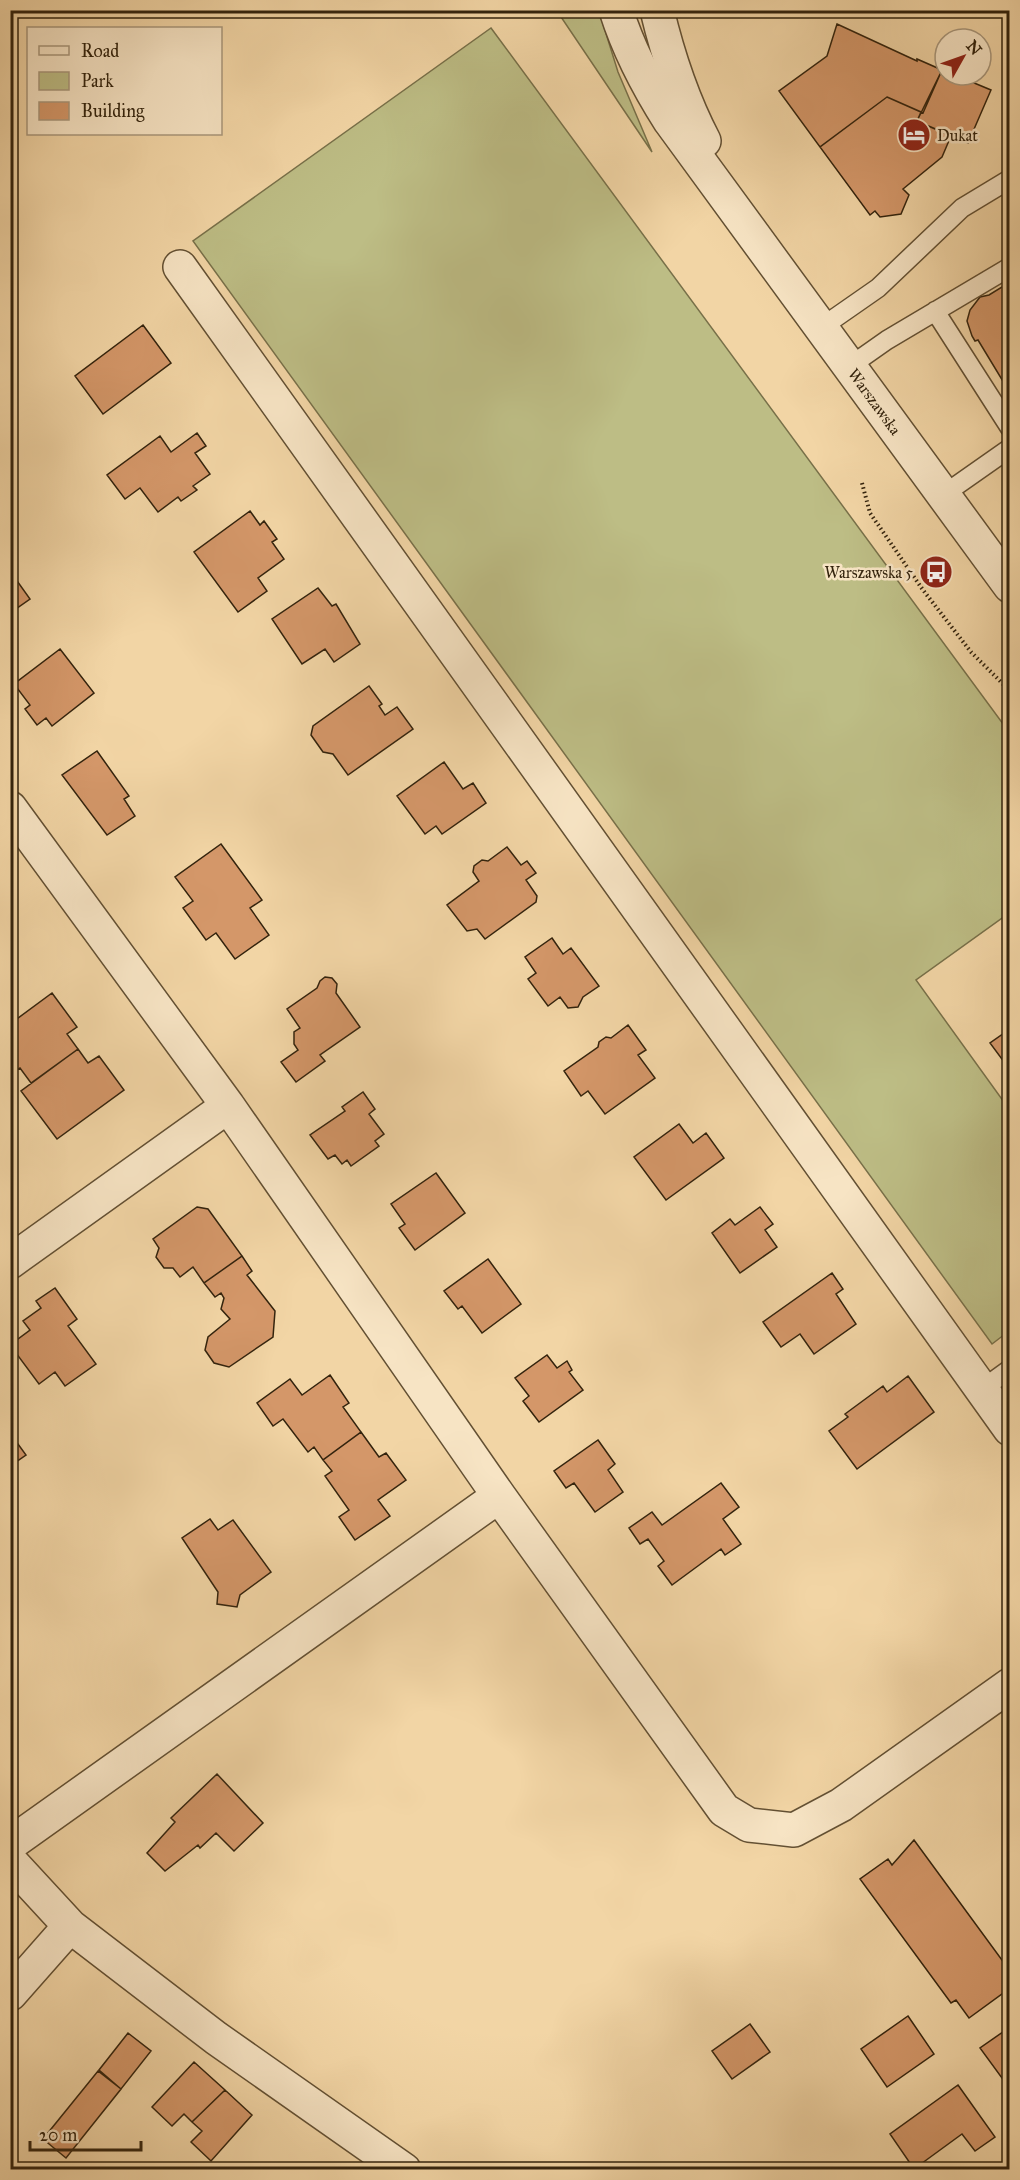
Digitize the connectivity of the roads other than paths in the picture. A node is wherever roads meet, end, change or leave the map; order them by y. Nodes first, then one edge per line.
1 (616, 10) edge
2 (657, 10) edge
3 (1010, 179) edge
4 (740, 215) junction
5 (180, 267) dead end
6 (1010, 267) edge
7 (935, 311) junction
8 (822, 327) junction
9 (850, 366) junction
10 (1010, 428) edge
11 (1010, 448) edge
12 (943, 495) junction
13 (1010, 586) edge
14 (10, 808) edge
15 (228, 1106) junction
16 (10, 1262) edge
17 (1010, 1369) edge
18 (981, 1390) junction
19 (1010, 1429) edge
20 (499, 1496) junction
21 (1010, 1685) edge
22 (10, 1844) edge
23 (10, 1861) edge
24 (70, 1926) junction
25 (10, 1994) edge
26 (404, 2169) edge

1 - 4 street, Warszawska
2 - 4 street, Warszawska
3 - 8 lane
4 - 8 street, Warszawska
5 - 18 street
6 - 7 lane
7 - 9 lane
7 - 10 lane
8 - 9 street, Warszawska
9 - 12 street, Warszawska
11 - 12 lane
12 - 13 street, Warszawska
14 - 15 street
15 - 16 street
15 - 20 street
17 - 18 lane
18 - 19 street
20 - 21 street
20 - 22 street
23 - 24 street
24 - 25 street
24 - 26 street

